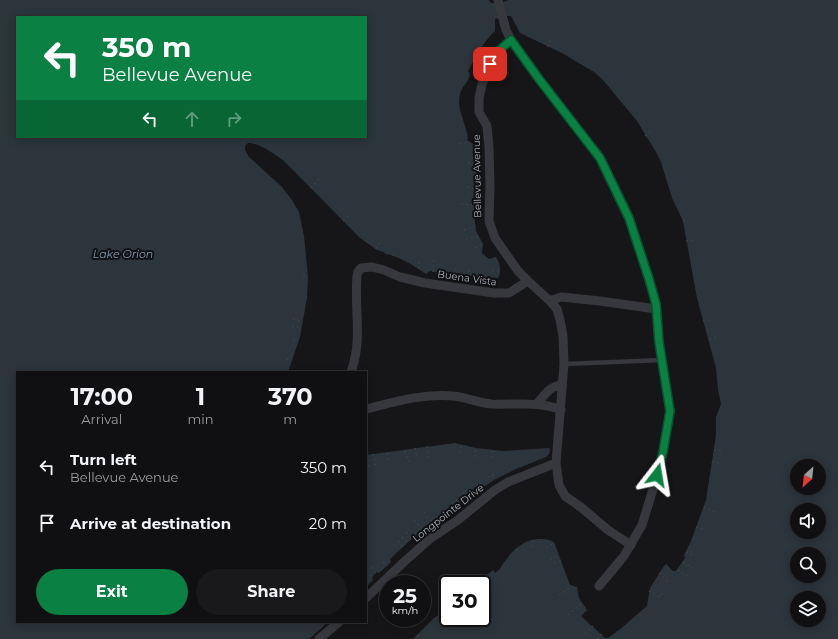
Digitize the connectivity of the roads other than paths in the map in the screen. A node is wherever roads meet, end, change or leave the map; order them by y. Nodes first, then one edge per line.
1 (498, 0) edge
2 (511, 40) junction
3 (528, 281) junction
4 (550, 301) junction
5 (656, 309) junction
6 (663, 360) junction
7 (564, 364) junction
8 (351, 371) edge
9 (562, 385) junction
10 (537, 404) junction
11 (367, 409) edge
12 (561, 410) junction
13 (556, 463) junction
14 (631, 545) junction
15 (599, 586) dead end
16 (367, 597) edge
17 (338, 623) edge
18 (319, 639) edge

1 - 2 street
2 - 3 street, Bellevue Avenue
2 - 5 street
3 - 4 street
3 - 8 street, Buena Vista
4 - 5 street
4 - 7 street
5 - 6 street
6 - 7 lane
6 - 14 street
7 - 9 street
9 - 10 street
9 - 12 street
10 - 11 street
10 - 12 street
12 - 13 street
13 - 14 street
13 - 16 street, Longpointe Drive
14 - 15 street
17 - 18 street

